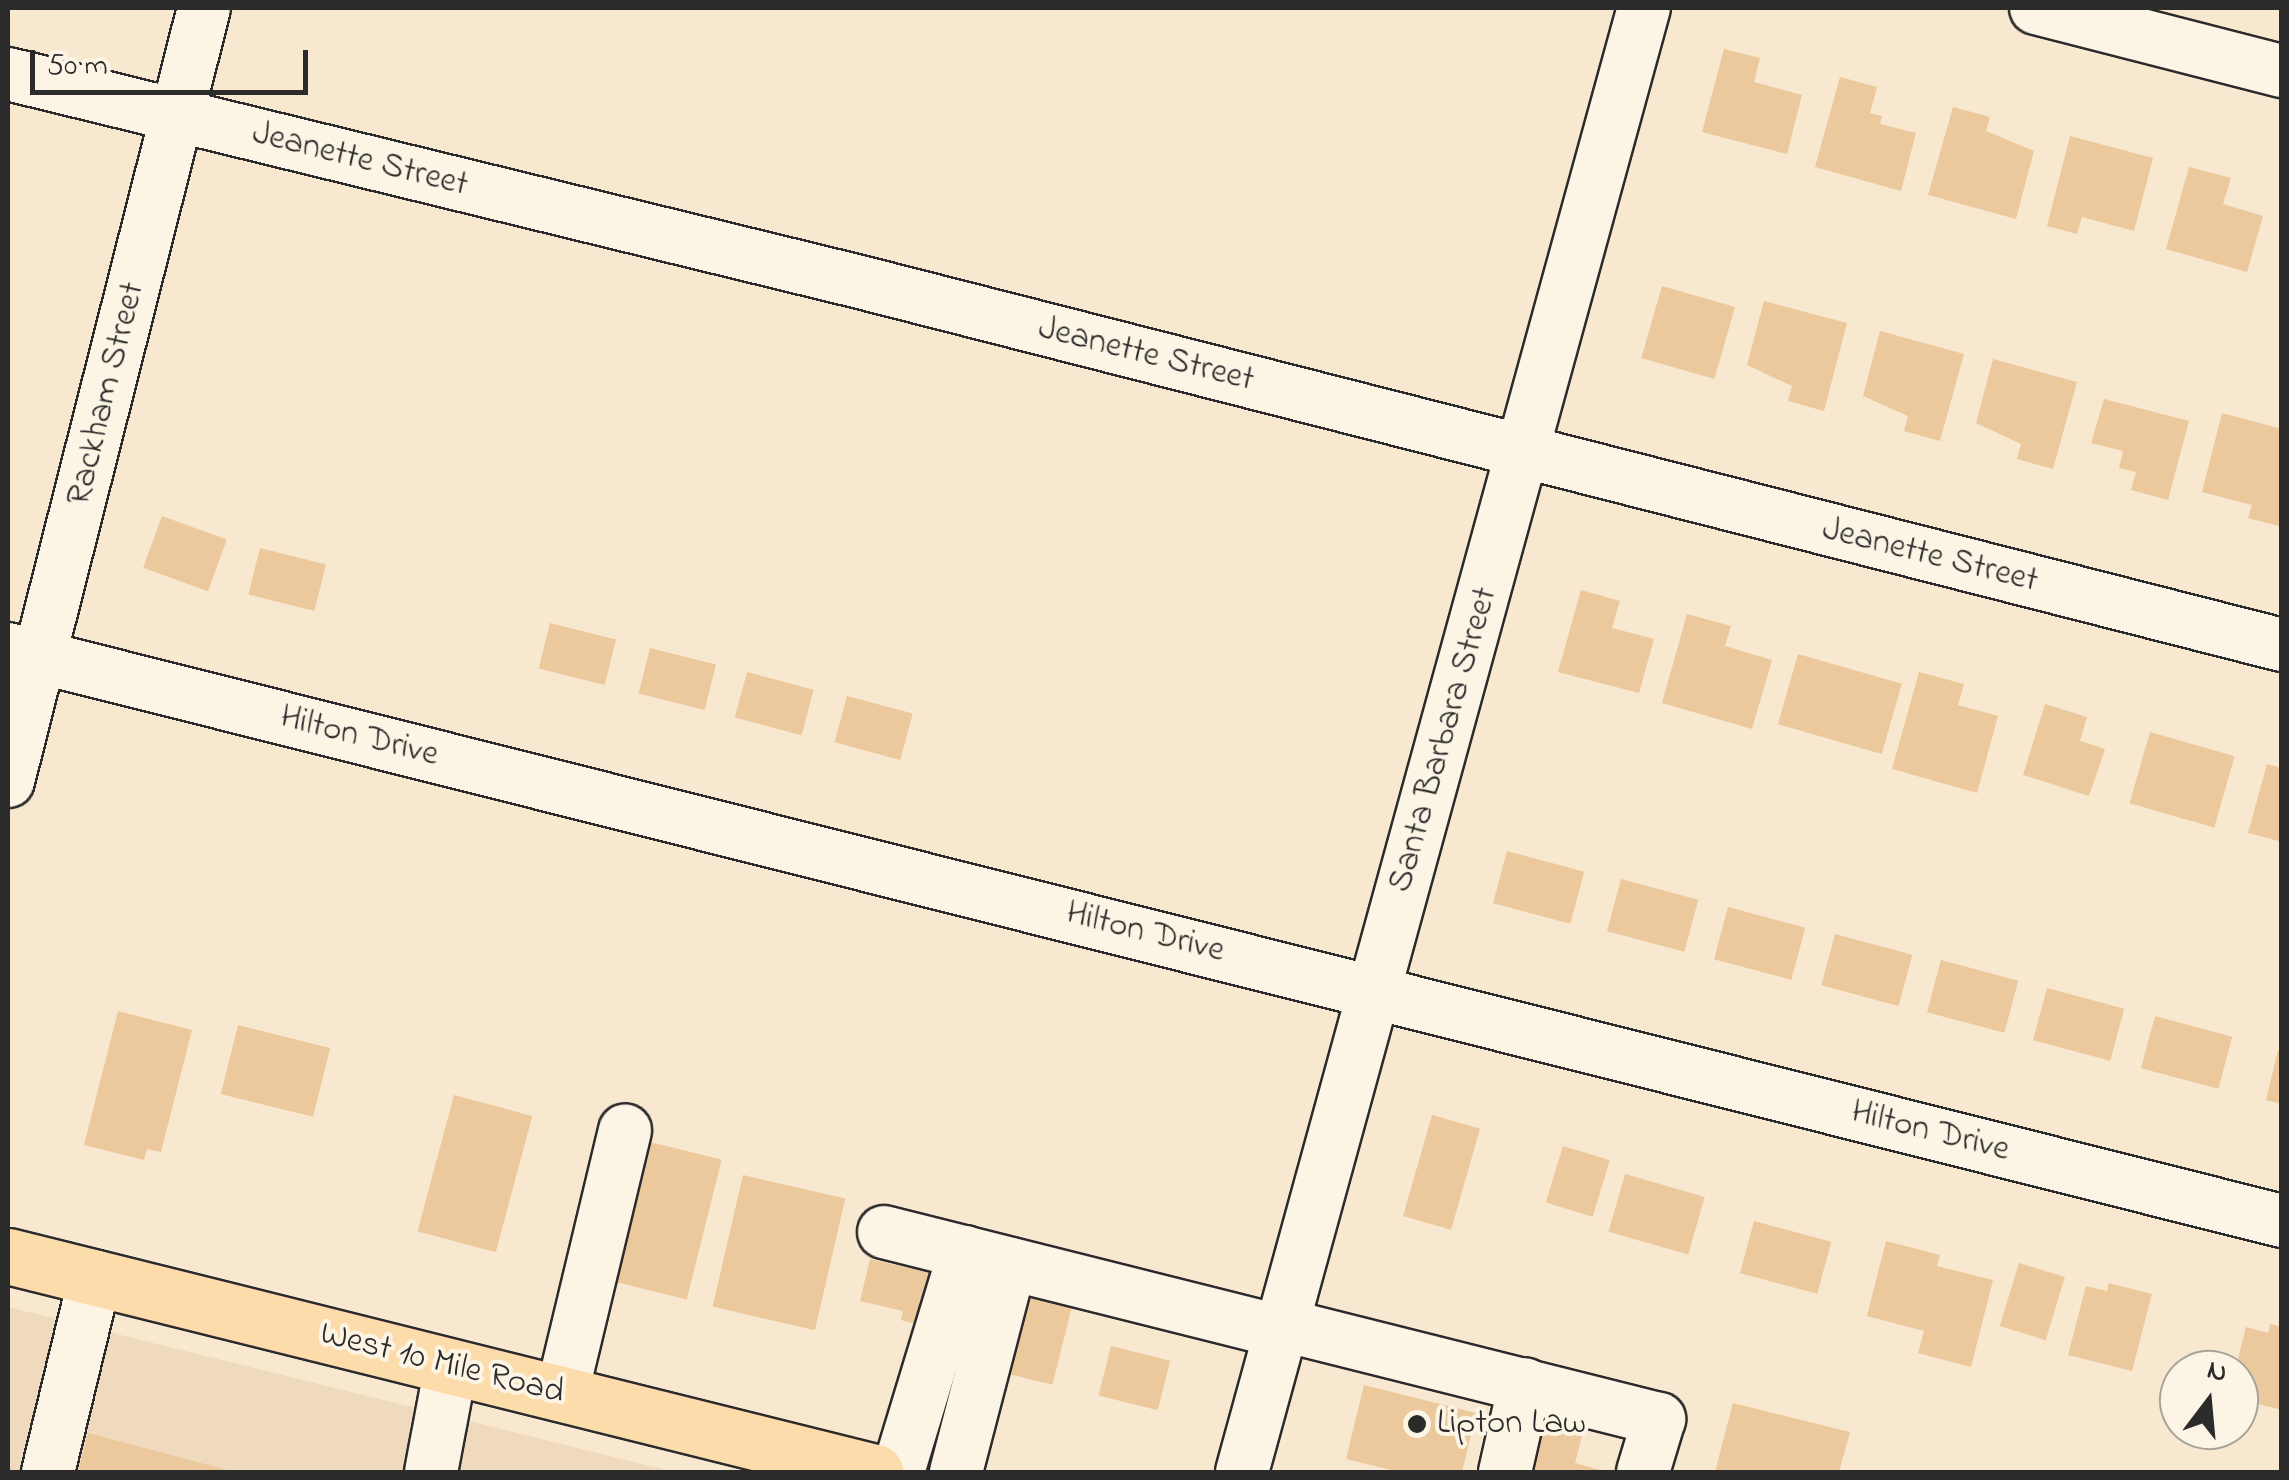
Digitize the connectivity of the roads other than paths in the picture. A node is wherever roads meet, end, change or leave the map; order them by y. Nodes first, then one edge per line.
1 (204, 8) edge
2 (1644, 8) edge
3 (2036, 8) edge
4 (2282, 70) edge
5 (8, 74) edge
6 (178, 116) junction
7 (1524, 453) junction
8 (2282, 645) edge
9 (23, 653) edge
10 (8, 781) edge
11 (1374, 990) junction
12 (625, 1130) dead end
13 (2282, 1221) edge
14 (884, 1232) dead end
15 (8, 1256) edge
16 (988, 1258) junction
17 (95, 1277) junction
18 (1278, 1328) junction
19 (451, 1366) junction
20 (1526, 1384) junction
21 (562, 1393) junction
22 (1506, 1470) edge
23 (48, 1472) edge
24 (430, 1472) edge
25 (878, 1472) edge
26 (956, 1472) edge
27 (1242, 1472) edge
28 (1643, 1472) edge

1 - 6 street, Rackham Street
2 - 7 street, Santa Barbara Street
3 - 4 street
5 - 6 street, Jeanette Street
6 - 7 street, Jeanette Street
6 - 9 street, Rackham Street
7 - 8 street, Jeanette Street
7 - 11 street, Santa Barbara Street
9 - 10 street, Rackham Street
9 - 11 street, Hilton Drive
11 - 13 street, Hilton Drive
11 - 18 street, Santa Barbara Street
12 - 21 street
14 - 16 street
15 - 17 main road, West 10 Mile Road
16 - 18 street
16 - 25 street
16 - 26 street
17 - 19 main road, West 10 Mile Road
17 - 23 street
18 - 20 street
18 - 27 street, Santa Barbara Street
19 - 21 main road, West 10 Mile Road
19 - 24 street
20 - 22 street
20 - 28 street
21 - 25 main road, West 10 Mile Road

